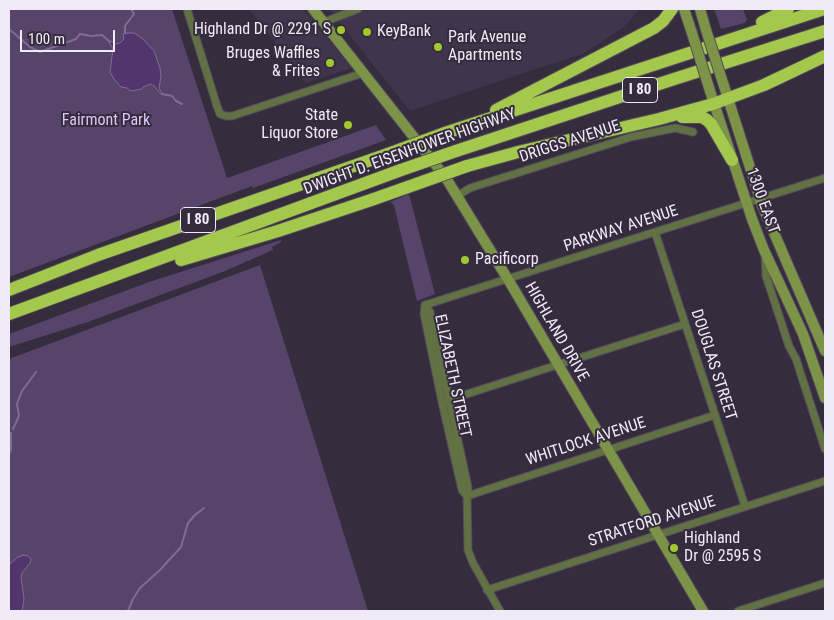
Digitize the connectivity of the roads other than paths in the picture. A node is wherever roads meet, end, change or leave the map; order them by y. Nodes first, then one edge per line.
1 (187, 9) edge
2 (313, 9) edge
3 (358, 9) edge
4 (672, 9) edge
5 (684, 9) edge
6 (700, 9) edge
7 (788, 9) edge
8 (824, 9) edge
9 (324, 22) junction
10 (825, 31) edge
11 (729, 40) junction
12 (825, 56) edge
13 (363, 73) junction
14 (728, 99) junction
15 (713, 104) junction
16 (672, 116) junction
17 (461, 128) junction
18 (693, 132) dead end
19 (732, 160) junction
20 (825, 178) edge
21 (457, 196) junction
22 (760, 199) junction
23 (746, 203) junction
24 (655, 232) junction
25 (764, 250) junction
26 (508, 279) junction
27 (9, 290) edge
28 (45, 300) junction
29 (425, 305) joint
30 (9, 314) edge
31 (685, 324) junction
32 (825, 351) edge
33 (558, 365) junction
34 (825, 398) edge
35 (445, 401) junction
36 (715, 416) junction
37 (608, 449) junction
38 (825, 449) edge
39 (825, 481) edge
40 (467, 496) junction
41 (744, 506) junction
42 (658, 534) junction
43 (825, 583) edge
44 (487, 590) junction
45 (500, 611) edge
46 (703, 611) edge
47 (738, 611) edge

1 - 13 street
2 - 9 main road, HIGHLAND DRIVE
3 - 9 street
4 - 17 highway
5 - 15 main road, 1300 EAST, bridge
6 - 14 main road, 1300 EAST, bridge
7 - 11 highway
8 - 11 highway, DWIGHT D. EISENHOWER HIGHWAY / I 80
9 - 13 main road, HIGHLAND DRIVE
10 - 28 highway, DWIGHT D. EISENHOWER HIGHWAY / I 80, bridge
11 - 17 highway, DWIGHT D. EISENHOWER HIGHWAY / I 80
12 - 14 highway
13 - 21 main road, HIGHLAND DRIVE
14 - 15 highway
14 - 22 main road, 1300 EAST
15 - 16 highway
15 - 19 main road, 1300 EAST
16 - 19 highway
16 - 28 highway, bridge
17 - 27 highway, DWIGHT D. EISENHOWER HIGHWAY / I 80, bridge
18 - 21 street, DRIGGS AVENUE
19 - 23 main road, 1300 EAST
20 - 22 street, PARKWAY AVENUE
21 - 26 main road, HIGHLAND DRIVE
22 - 23 street, PARKWAY AVENUE
22 - 32 main road, 1300 EAST
23 - 24 street, PARKWAY AVENUE
23 - 25 main road, 1300 EAST
24 - 26 street, PARKWAY AVENUE
24 - 31 street, DOUGLAS STREET
25 - 34 main road, 1300 EAST
25 - 38 street
26 - 29 street, PARKWAY AVENUE
26 - 33 main road, HIGHLAND DRIVE
28 - 30 highway, DWIGHT D. EISENHOWER HIGHWAY / I 80
29 - 35 street, ELIZABETH STREET
31 - 33 street
31 - 36 street, DOUGLAS STREET
33 - 35 street
33 - 37 main road, HIGHLAND DRIVE
35 - 40 street, ELIZABETH STREET
36 - 37 street, WHITLOCK AVENUE
36 - 41 street, DOUGLAS STREET
37 - 40 street, WHITLOCK AVENUE
37 - 42 main road, HIGHLAND DRIVE
39 - 41 street, STRATFORD AVENUE
40 - 44 street, ELIZABETH STREET
41 - 42 street, STRATFORD AVENUE
42 - 44 street, STRATFORD AVENUE
42 - 46 main road, HIGHLAND DRIVE
43 - 47 street
44 - 45 street, ELIZABETH STREET

